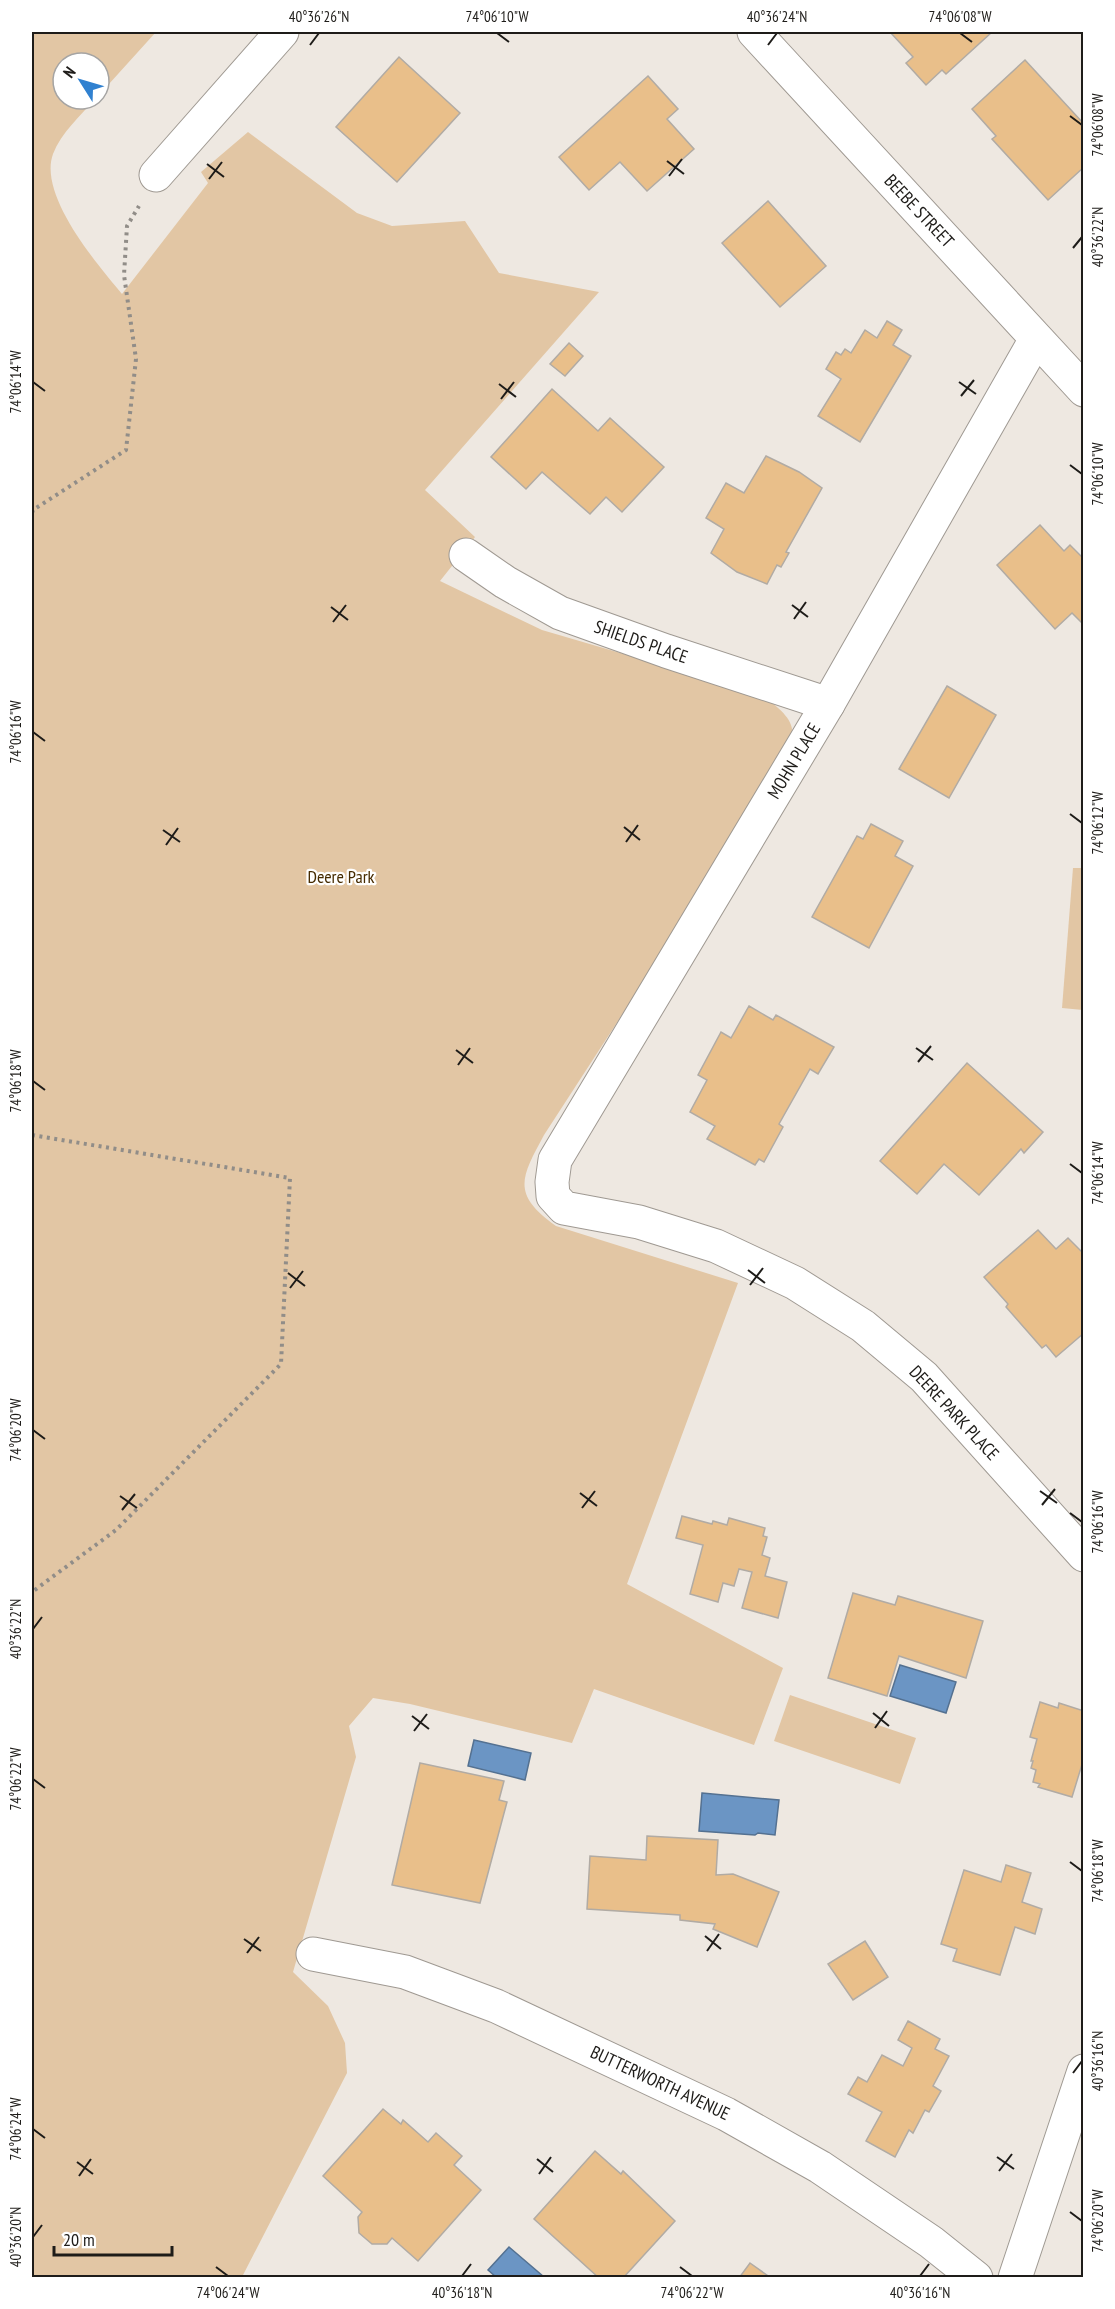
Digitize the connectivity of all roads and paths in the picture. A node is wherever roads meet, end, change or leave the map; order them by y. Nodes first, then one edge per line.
1 (282, 32) edge
2 (754, 32) edge
3 (156, 175) joint
4 (1036, 339) junction
5 (1083, 390) edge
6 (32, 513) edge
7 (466, 555) dead end
8 (828, 704) junction
9 (32, 1135) edge
10 (552, 1182) joint
11 (1083, 1555) edge
12 (32, 1592) edge
13 (313, 1954) dead end
14 (1083, 2071) edge
15 (976, 2277) edge
16 (1014, 2277) edge

1 - 3 street
2 - 4 street, BEEBE STREET
3 - 6 path
4 - 5 street, BEEBE STREET
4 - 8 street, MOHN PLACE
7 - 8 street, SHIELDS PLACE
8 - 10 street, MOHN PLACE
9 - 12 path
10 - 11 street, DEERE PARK PLACE
13 - 15 street, BUTTERWORTH AVENUE
14 - 16 street

